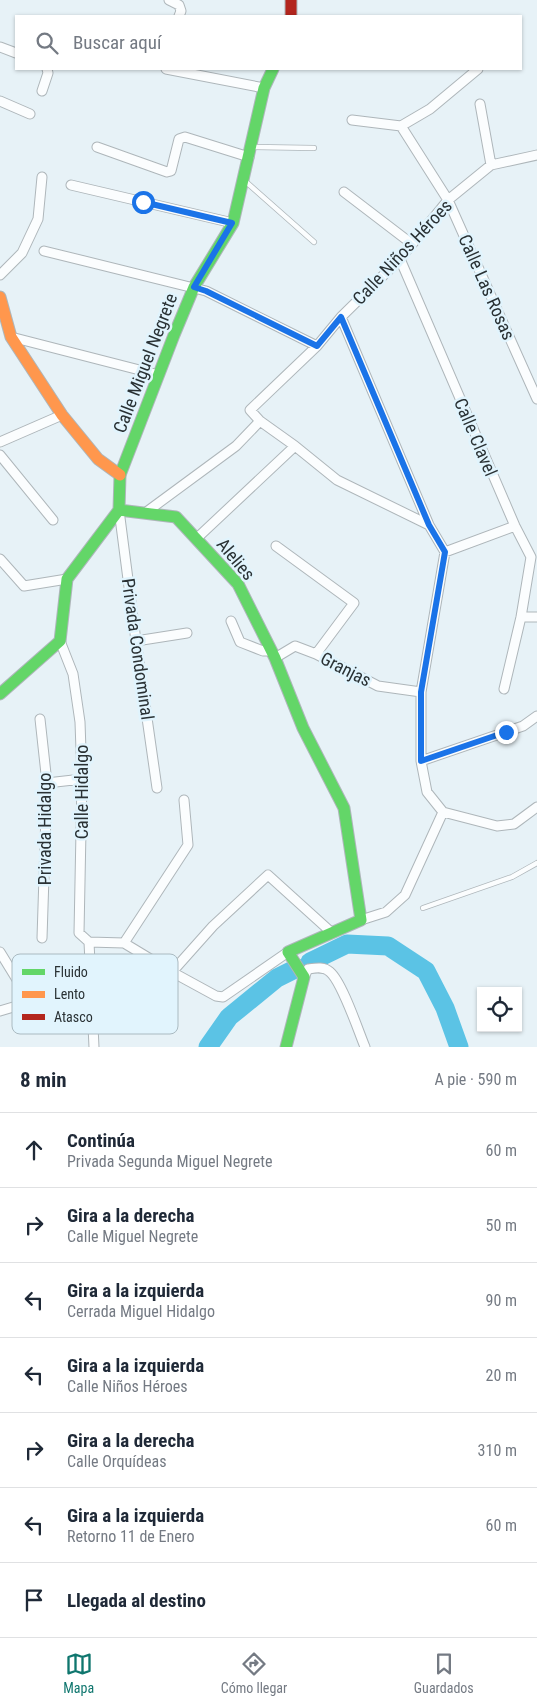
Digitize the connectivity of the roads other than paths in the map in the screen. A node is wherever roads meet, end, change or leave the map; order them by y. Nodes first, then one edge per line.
1 (169, 0) edge
2 (291, 0) edge
3 (179, 15) edge
4 (291, 15) edge
5 (0, 47) edge
6 (15, 53) edge
7 (47, 70) edge
8 (171, 70) edge
9 (273, 70) edge
10 (477, 70) edge
11 (264, 88) junction
12 (42, 91) dead end
13 (0, 101) edge
14 (480, 104) dead end
15 (30, 114) dead end
16 (352, 120) dead end
17 (401, 126) junction
18 (97, 147) dead end
19 (314, 148) dead end
20 (250, 152) junction
21 (537, 155) edge
22 (491, 165) junction
23 (42, 177) dead end
24 (244, 180) junction
25 (71, 185) dead end
26 (344, 192) dead end
27 (448, 200) junction
28 (232, 223) junction
29 (314, 242) dead end
30 (412, 244) junction
31 (44, 251) dead end
32 (400, 259) junction
33 (0, 275) edge
34 (194, 287) junction
35 (0, 297) edge
36 (341, 317) junction
37 (11, 337) junction
38 (317, 346) junction
39 (159, 375) junction
40 (537, 399) edge
41 (62, 415) junction
42 (260, 421) junction
43 (0, 442) edge
44 (295, 446) junction
45 (0, 455) edge
46 (120, 475) junction
47 (119, 510) junction
48 (144, 514) junction
49 (53, 520) dead end
50 (429, 525) junction
51 (515, 526) junction
52 (196, 539) junction
53 (276, 546) dead end
54 (445, 552) junction
55 (0, 559) edge
56 (67, 579) junction
57 (521, 617) junction
58 (537, 617) edge
59 (231, 621) dead end
60 (187, 633) dead end
61 (60, 641) junction
62 (136, 641) junction
63 (316, 654) junction
64 (273, 655) junction
65 (504, 689) dead end
66 (421, 692) junction
67 (0, 694) edge
68 (537, 716) edge
69 (40, 719) dead end
70 (421, 761) junction
71 (82, 779) junction
72 (47, 783) junction
73 (157, 788) dead end
74 (184, 800) dead end
75 (537, 807) edge
76 (442, 812) junction
77 (537, 864) edge
78 (423, 908) dead end
79 (361, 920) junction
80 (331, 932) junction
81 (42, 938) dead end
82 (89, 942) junction
83 (124, 943) junction
84 (0, 952) edge
85 (288, 952) junction
86 (90, 954) edge
87 (142, 954) edge
88 (178, 965) edge
89 (12, 972) edge
90 (178, 975) edge
91 (304, 977) junction
92 (12, 1007) edge
93 (0, 1011) edge
94 (93, 1034) edge
95 (94, 1047) edge
96 (286, 1047) edge
97 (365, 1047) edge

1 - 3 street
2 - 4 street
5 - 6 street
7 - 12 street
8 - 11 street
9 - 11 street, Calle Miguel Negrete
10 - 17 street
11 - 20 street, Calle Miguel Negrete
13 - 15 street
14 - 22 street
16 - 17 street
17 - 27 street, Calle Las Rosas
18 - 20 street
19 - 20 lane
20 - 24 street, Calle Miguel Negrete
21 - 22 street, Calle Niños Héroes
22 - 27 street, Calle Niños Héroes
23 - 33 street
24 - 28 street, Calle Miguel Negrete
24 - 29 lane
25 - 28 street
26 - 30 street
27 - 30 street, Calle Niños Héroes
27 - 40 street, Calle Las Rosas
28 - 34 street, Calle Miguel Negrete
30 - 32 street, Calle Niños Héroes
31 - 34 street
32 - 36 street, Calle Niños Héroes
32 - 51 street, Calle Clavel
34 - 38 street
34 - 39 street, Calle Miguel Negrete
35 - 37 street
36 - 38 street, Calle Niños Héroes
36 - 50 street
37 - 39 street
37 - 41 street
38 - 42 street, Calle Niños Héroes
39 - 46 street, Calle Miguel Negrete
41 - 43 street
41 - 46 street
42 - 44 street
42 - 48 street
44 - 50 street
44 - 52 street
45 - 49 street
46 - 47 street
47 - 48 street, Alelies
47 - 56 street
47 - 62 street, Privada Condominal
48 - 52 street, Alelies
50 - 54 street
51 - 54 street
51 - 57 street, Calle Clavel
52 - 64 street, Alelies
53 - 63 street
54 - 66 street
55 - 56 street
56 - 61 street
57 - 58 street
57 - 65 street, Calle Clavel
59 - 64 street
60 - 62 street
61 - 67 street
61 - 71 street, Calle Hidalgo
62 - 73 street, Privada Condominal
63 - 64 street, Granjas
63 - 66 street, Granjas
64 - 79 street, Alelies
66 - 70 street
68 - 70 street
69 - 72 street, Privada Hidalgo
70 - 76 street
71 - 72 street
71 - 82 street, Calle Hidalgo
72 - 81 street, Privada Hidalgo
74 - 83 street
75 - 76 street
76 - 79 street
77 - 78 lane
79 - 80 street
80 - 85 street
80 - 88 street
82 - 83 street
82 - 86 street
83 - 87 street
84 - 89 street
85 - 90 street
85 - 91 street
91 - 96 street
91 - 97 street
92 - 93 street
94 - 95 street

